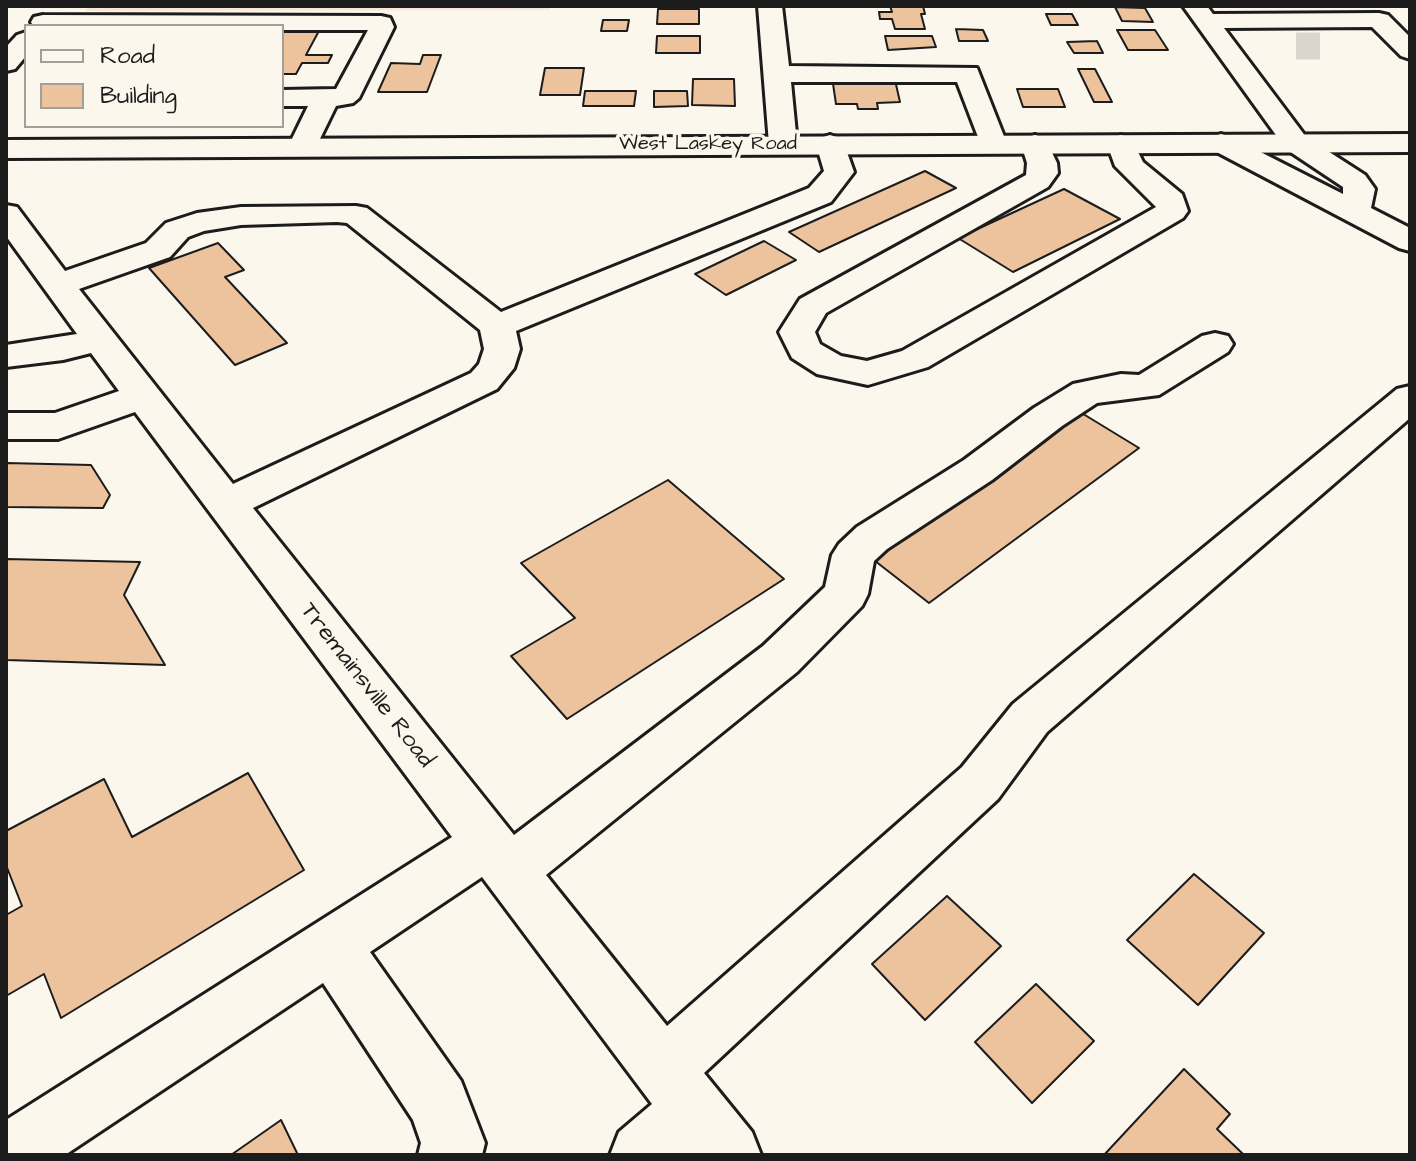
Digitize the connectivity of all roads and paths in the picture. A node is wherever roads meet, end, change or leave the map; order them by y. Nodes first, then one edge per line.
1 (770, 6) edge
2 (1201, 13) edge
3 (133, 24) edge
4 (1398, 40) edge
5 (24, 42) edge
6 (1225, 46) junction
7 (1253, 46) tunnel mouth
8 (6, 63) edge
9 (776, 74) junction
10 (284, 98) edge
11 (326, 98) junction
12 (1221, 143) junction
13 (1296, 143) junction
14 (1410, 143) edge
15 (783, 144) junction
16 (830, 144) junction
17 (993, 144) junction
18 (1035, 144) junction
19 (1121, 144) junction
20 (302, 147) junction
21 (6, 149) edge
22 (1354, 212) junction
23 (13, 236) edge
24 (1410, 241) edge
25 (58, 285) junction
26 (497, 326) junction
27 (99, 339) junction
28 (1215, 344) dead end
29 (6, 356) edge
30 (143, 396) junction
31 (1410, 398) edge
32 (6, 426) edge
33 (226, 504) junction
34 (499, 857) junction
35 (331, 945) junction
36 (695, 1111) edge
37 (9, 1155) edge
38 (450, 1155) edge
39 (642, 1155) edge

1 - 9 street
2 - 4 street
2 - 6 street
3 - 11 street
5 - 8 street
6 - 7 street
6 - 13 street
9 - 15 street
9 - 17 street
10 - 11 street
11 - 20 street
12 - 13 street, West Laskey Road
12 - 19 street, West Laskey Road
12 - 22 street
13 - 14 street, West Laskey Road
13 - 22 street
15 - 16 street, West Laskey Road
15 - 20 street, West Laskey Road
16 - 17 street, West Laskey Road
16 - 26 street
17 - 18 street, West Laskey Road
18 - 19 street, West Laskey Road
18 - 19 street
20 - 21 street, West Laskey Road
22 - 24 street
23 - 25 street, Tremainsville Road
25 - 26 street
25 - 27 street, Tremainsville Road
26 - 33 street
27 - 29 street
27 - 30 street, Tremainsville Road
28 - 34 street
30 - 32 street
30 - 33 street, Tremainsville Road
31 - 36 street
33 - 34 street, Tremainsville Road
34 - 35 street
34 - 36 street, Tremainsville Road
35 - 37 street
35 - 38 street
36 - 39 street

